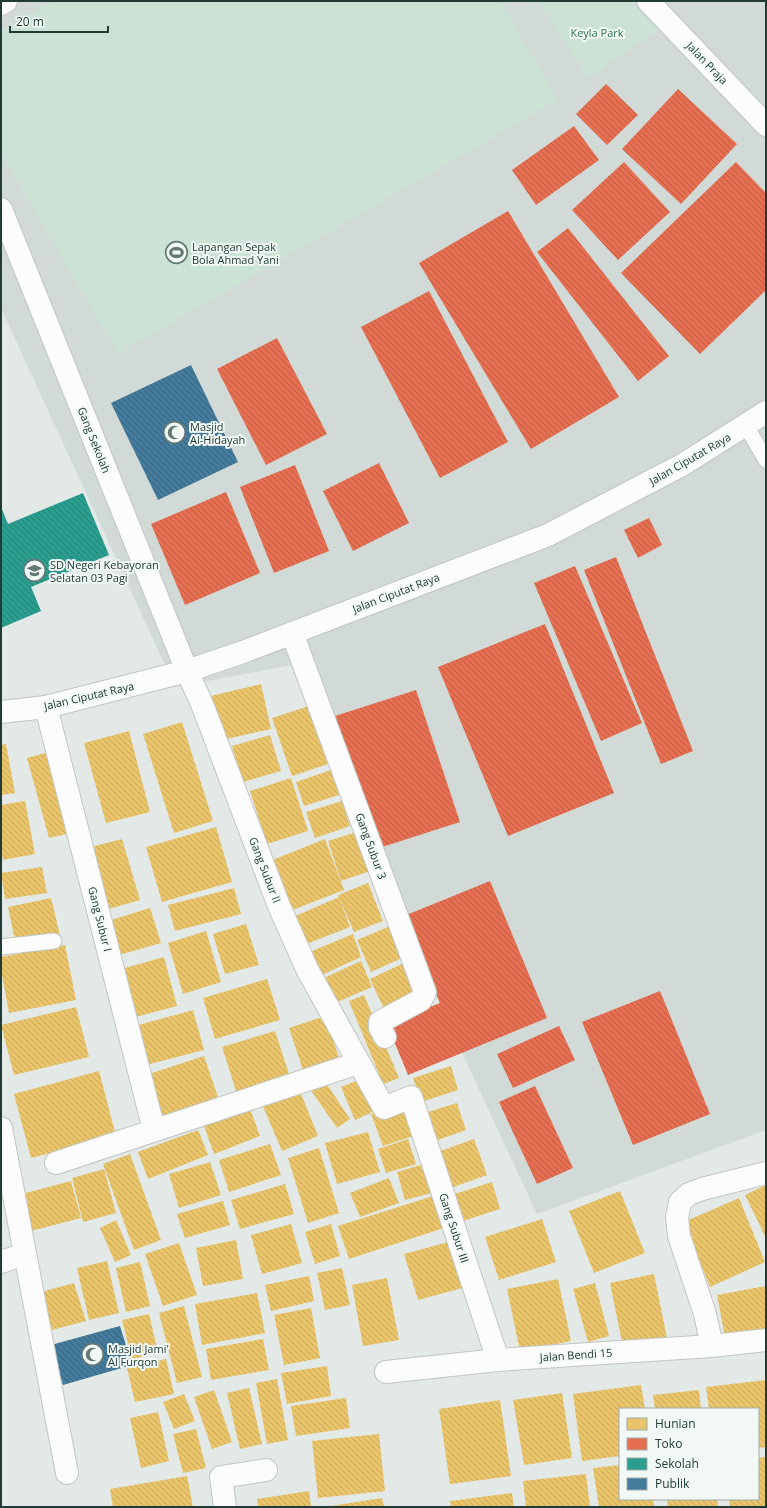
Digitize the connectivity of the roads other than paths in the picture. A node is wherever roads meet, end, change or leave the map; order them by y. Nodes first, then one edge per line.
1 (6, 1) edge
2 (648, 1) edge
3 (1, 4) edge
4 (766, 125) edge
5 (1, 209) edge
6 (766, 412) edge
7 (746, 426) junction
8 (766, 460) edge
9 (292, 633) junction
10 (187, 671) junction
11 (46, 707) junction
12 (1, 712) edge
13 (54, 941) dead end
14 (1, 947) edge
15 (385, 1036) dead end
16 (358, 1063) junction
17 (411, 1097) joint
18 (1, 1128) edge
19 (154, 1130) junction
20 (56, 1163) dead end
21 (766, 1173) edge
22 (25, 1254) junction
23 (1, 1262) edge
24 (766, 1340) edge
25 (712, 1346) junction
26 (498, 1360) junction
27 (386, 1372) dead end
28 (266, 1470) dead end
29 (67, 1473) dead end
30 (225, 1507) edge

1 - 3 street
2 - 4 street, Jalan Praja
5 - 10 street, Gang Sekolah
6 - 7 street, Jalan Ciputat Raya
7 - 8 lane
7 - 9 street, Jalan Ciputat Raya
9 - 10 street, Jalan Ciputat Raya
9 - 15 street, Gang Subur 3
10 - 11 street, Jalan Ciputat Raya
10 - 16 street, Gang Subur II
11 - 12 street, Jalan Ciputat Raya
11 - 19 street, Gang Subur I
13 - 14 lane
16 - 17 street, Gang Subur II
16 - 19 street
17 - 26 street, Gang Subur III
18 - 22 street
19 - 20 street
21 - 25 street
22 - 23 street
22 - 29 street
24 - 25 street, Jalan Bendi 15
25 - 26 street, Jalan Bendi 15
26 - 27 street, Jalan Bendi 15
28 - 30 street

